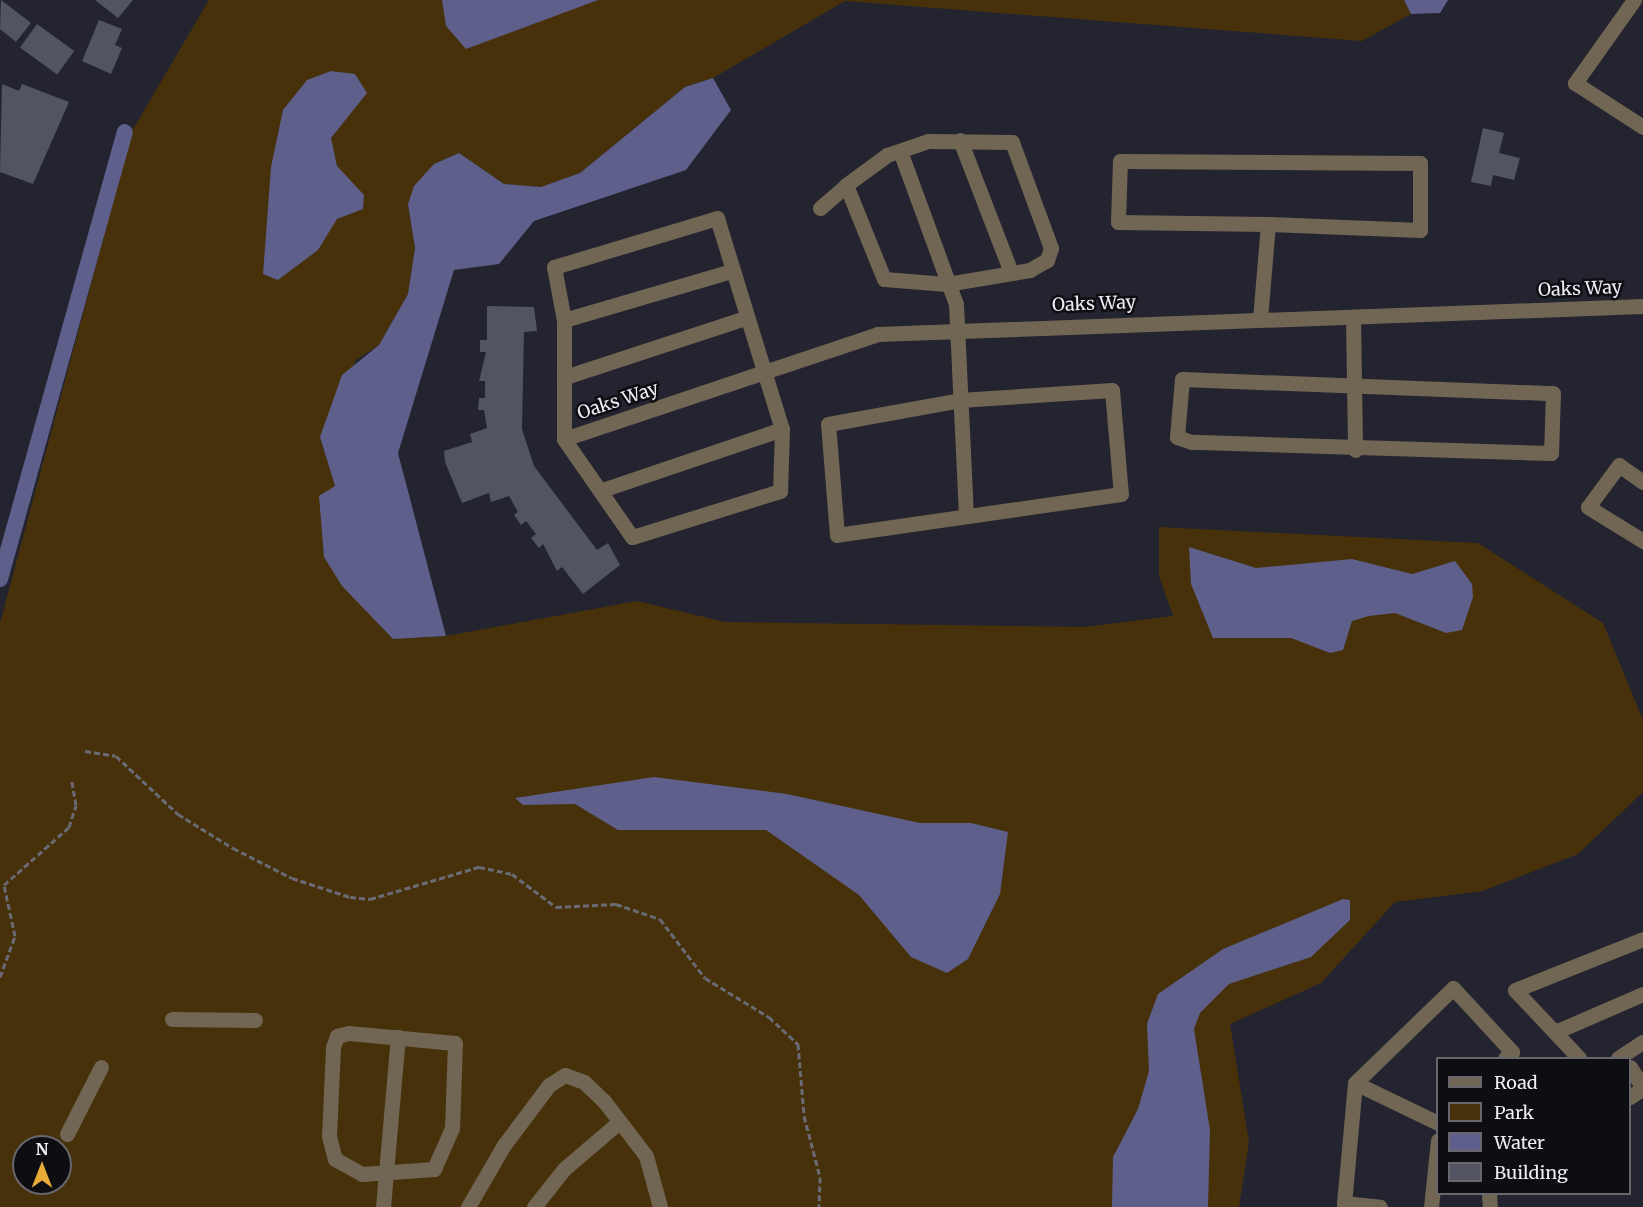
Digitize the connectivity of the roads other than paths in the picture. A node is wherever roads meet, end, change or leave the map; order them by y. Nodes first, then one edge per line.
1 (1635, 0) edge
2 (1643, 127) edge
3 (960, 140) junction
4 (900, 150) junction
5 (846, 185) junction
6 (820, 208) dead end
7 (1268, 224) junction
8 (732, 270) junction
9 (1011, 272) junction
10 (946, 284) junction
11 (1643, 306) edge
12 (1353, 317) junction
13 (746, 318) junction
14 (1260, 319) junction
15 (564, 320) junction
16 (954, 328) junction
17 (768, 374) junction
18 (565, 377) junction
19 (1357, 386) junction
20 (960, 400) junction
21 (782, 429) junction
22 (564, 439) junction
23 (1355, 450) junction
24 (1643, 482) edge
25 (602, 490) junction
26 (966, 515) junction
27 (1643, 541) edge
28 (1643, 939) edge
29 (1643, 994) edge
30 (171, 1019) dead end
31 (255, 1020) dead end
32 (1555, 1032) junction
33 (398, 1038) junction
34 (1643, 1042) edge
35 (1507, 1057) edge
36 (1578, 1057) edge
37 (1627, 1057) edge
38 (101, 1067) dead end
39 (1631, 1070) edge
40 (1355, 1083) junction
41 (1631, 1096) edge
42 (619, 1122) junction
43 (1436, 1123) edge
44 (67, 1134) dead end
45 (1436, 1151) edge
46 (388, 1174) junction
47 (383, 1207) edge
48 (468, 1207) edge
49 (534, 1207) edge
50 (660, 1207) edge
51 (1380, 1207) edge
52 (1431, 1207) edge

1 - 2 street
3 - 4 street
3 - 9 street
3 - 9 street
4 - 5 street
4 - 10 street
5 - 6 street
5 - 10 street
7 - 7 street
7 - 14 street
8 - 13 street
8 - 15 street
8 - 15 street
9 - 10 street
10 - 16 street
11 - 12 street, Oaks Way
12 - 14 street, Oaks Way
12 - 19 street
13 - 17 street
13 - 18 street
14 - 16 street, Oaks Way
15 - 18 street
16 - 17 street, Oaks Way
16 - 20 street
17 - 21 street
17 - 22 street, Oaks Way
18 - 22 street
19 - 23 street
19 - 23 street
19 - 23 street
20 - 26 street
20 - 26 street
20 - 26 street
21 - 25 street
21 - 25 street
22 - 25 street
24 - 27 street
28 - 32 street
29 - 32 street
30 - 31 street
32 - 36 street
33 - 46 street
33 - 46 street
33 - 46 street
34 - 37 street
35 - 40 street
38 - 44 street
39 - 41 street
40 - 43 street
40 - 51 street
42 - 48 street
42 - 49 street
42 - 50 street
45 - 52 street
46 - 47 street

